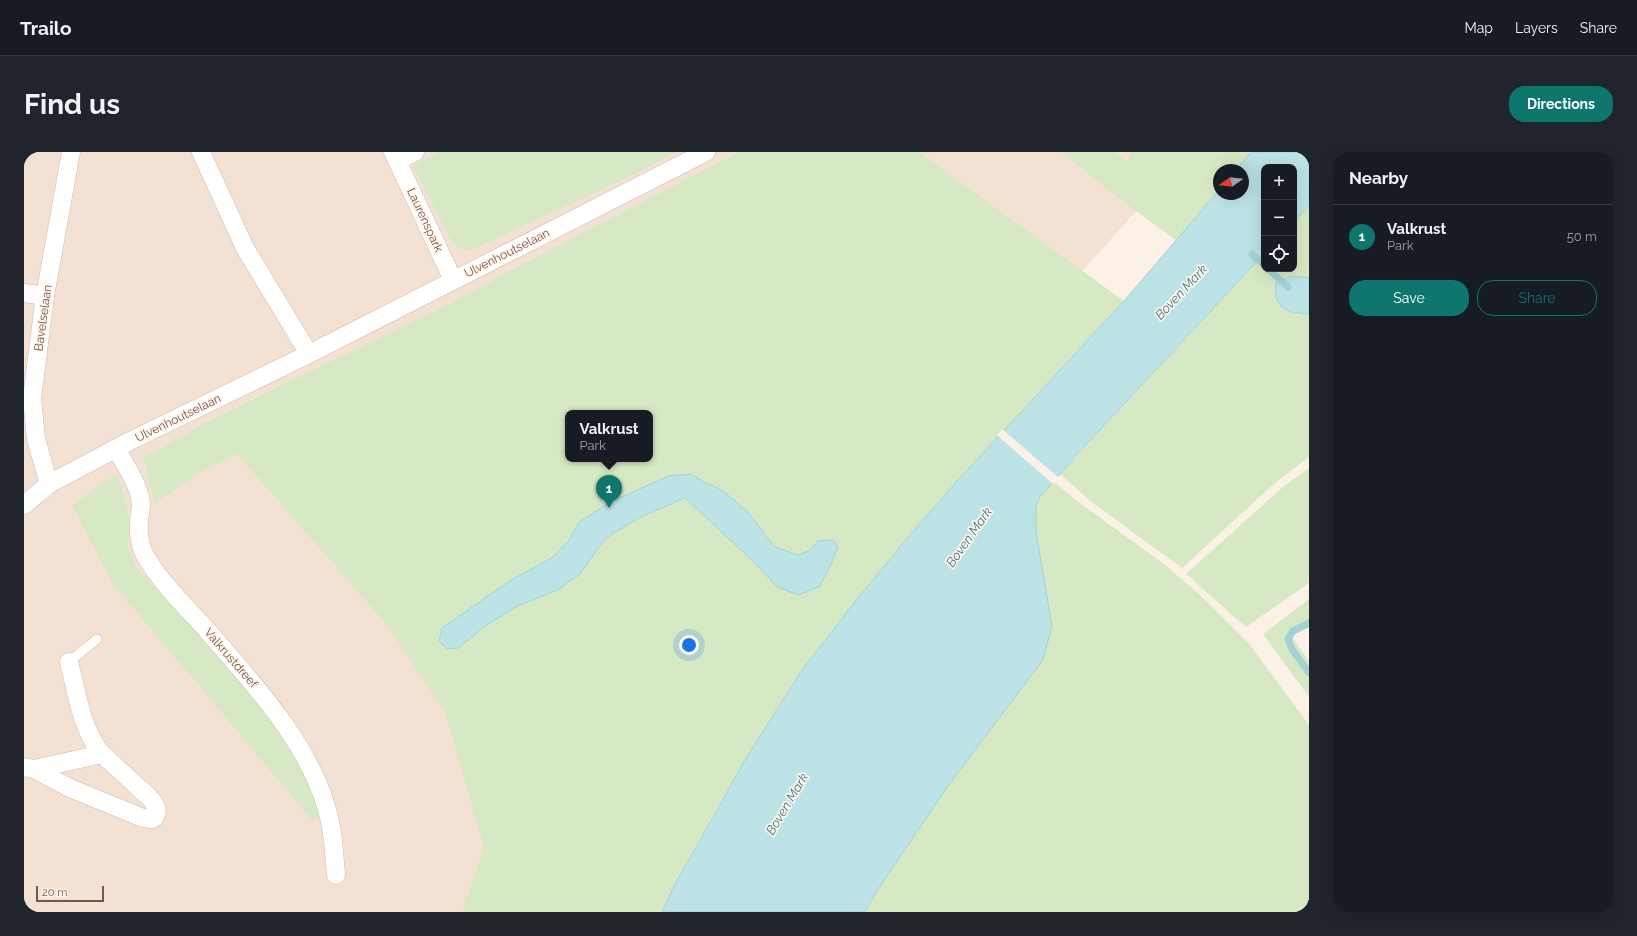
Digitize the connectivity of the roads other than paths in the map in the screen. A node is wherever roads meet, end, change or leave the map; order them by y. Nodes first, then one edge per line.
1 (71, 152) edge
2 (201, 152) edge
3 (415, 152) edge
4 (706, 152) edge
5 (395, 156) edge
6 (453, 280) junction
7 (24, 293) edge
8 (45, 296) junction
9 (309, 354) junction
10 (116, 448) junction
11 (49, 484) junction
12 (24, 505) edge
13 (97, 639) dead end
14 (69, 662) joint
15 (102, 754) junction
16 (29, 768) edge
17 (336, 875) dead end

1 - 8 street, Bavelselaan
2 - 9 street
3 - 5 street, Laurenspark
4 - 6 street, Ulvenhoutselaan
5 - 6 street, Laurenspark
6 - 9 street, Ulvenhoutselaan
7 - 8 street
8 - 11 street, Bavelselaan
9 - 10 street, Ulvenhoutselaan
10 - 11 street, Ulvenhoutselaan
10 - 17 street, Valkrustdreef
11 - 12 street, Ulvenhoutselaan
13 - 14 lane
14 - 15 street
15 - 16 street
15 - 16 street

